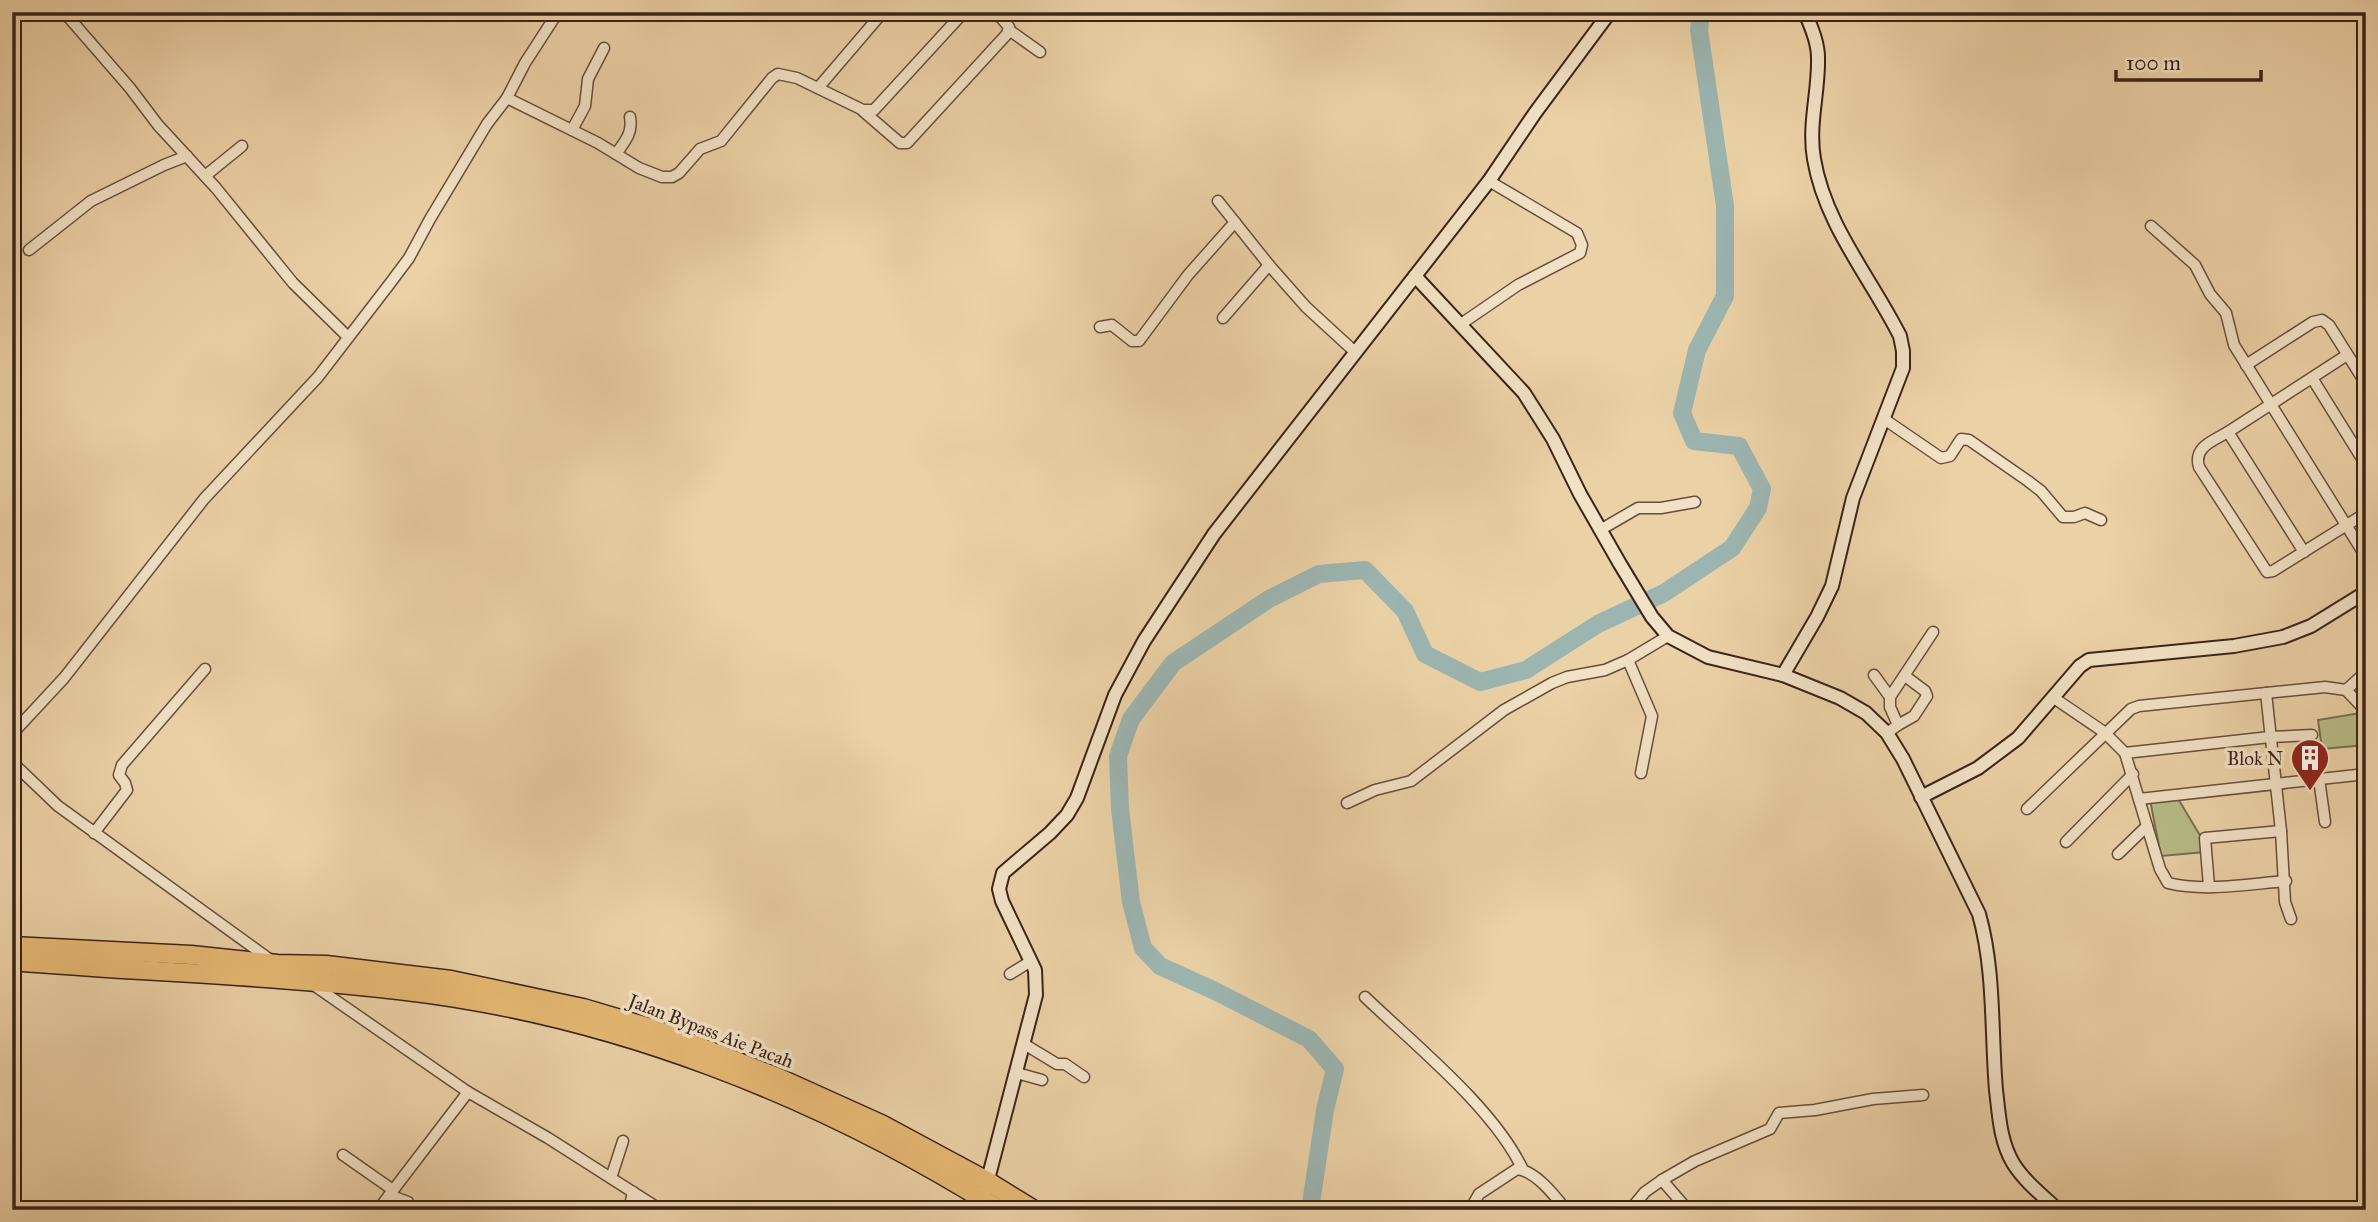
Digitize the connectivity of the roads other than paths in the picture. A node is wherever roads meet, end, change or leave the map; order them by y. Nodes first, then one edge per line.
1 (64, 12) edge
2 (558, 12) edge
3 (883, 12) edge
4 (964, 12) edge
5 (996, 12) edge
6 (1610, 12) edge
7 (1805, 12) edge
8 (1009, 30) junction
9 (604, 48) dead end
10 (1040, 52) dead end
11 (818, 88) junction
12 (507, 98) junction
13 (863, 110) junction
14 (629, 117) dead end
15 (572, 130) junction
16 (242, 146) dead end
17 (616, 154) junction
18 (187, 156) junction
19 (205, 176) junction
20 (1489, 181) junction
21 (1218, 201) dead end
22 (1235, 222) junction
23 (2151, 226) dead end
24 (29, 250) dead end
25 (1269, 265) junction
26 (1415, 276) junction
27 (1223, 318) dead end
28 (1461, 324) junction
29 (1100, 327) dead end
30 (348, 337) junction
31 (1354, 352) junction
32 (2347, 355) junction
33 (2246, 365) junction
34 (2312, 378) junction
35 (2366, 384) edge
36 (2271, 405) junction
37 (1884, 419) junction
38 (2228, 432) junction
39 (2366, 464) edge
40 (1695, 502) dead end
41 (2366, 513) edge
42 (2101, 520) dead end
43 (2347, 526) junction
44 (1600, 530) junction
45 (2304, 552) junction
46 (2366, 557) edge
47 (2366, 592) edge
48 (1934, 632) dead end
49 (1668, 636) junction
50 (1628, 660) junction
51 (205, 669) dead end
52 (2366, 672) edge
53 (1783, 675) junction
54 (1874, 675) dead end
55 (1905, 677) junction
56 (2346, 690) junction
57 (2266, 693) junction
58 (1890, 697) junction
59 (2054, 698) junction
60 (2366, 711) edge
61 (1898, 725) junction
62 (2104, 732) junction
63 (1886, 733) junction
64 (12, 734) edge
65 (2312, 735) dead end
66 (2270, 737) junction
67 (2125, 753) junction
68 (12, 762) edge
69 (1641, 773) dead end
70 (2133, 774) junction
71 (2365, 774) edge
72 (2319, 779) junction
73 (2366, 782) edge
74 (2276, 786) junction
75 (1921, 797) junction
76 (2139, 799) junction
77 (1347, 803) dead end
78 (2027, 809) dead end
79 (2325, 822) dead end
80 (2147, 826) junction
81 (2281, 831) junction
82 (94, 832) junction
83 (2066, 842) dead end
84 (2118, 854) dead end
85 (2286, 881) junction
86 (2209, 887) junction
87 (2291, 919) dead end
88 (12, 946) edge
89 (12, 961) edge
90 (1031, 961) junction
91 (276, 964) junction
92 (1010, 974) dead end
93 (345, 976) junction
94 (308, 981) junction
95 (1365, 997) dead end
96 (1024, 1044) junction
97 (1017, 1073) junction
98 (1084, 1077) dead end
99 (1042, 1080) dead end
100 (468, 1092) junction
101 (1923, 1095) dead end
102 (624, 1141) dead end
103 (344, 1155) dead end
104 (1523, 1170) junction
105 (611, 1178) junction
106 (1662, 1180) junction
107 (987, 1181) junction
108 (391, 1192) junction
109 (633, 1192) junction
110 (408, 1202) dead end
111 (981, 1204) edge
112 (378, 1210) edge
113 (629, 1210) edge
114 (662, 1210) edge
115 (1000, 1210) edge
116 (1034, 1210) edge
117 (1471, 1210) edge
118 (1566, 1210) edge
119 (1630, 1210) edge
120 (1688, 1210) edge
121 (2058, 1210) edge

1 - 18 street
2 - 12 street
3 - 11 street
4 - 13 street
5 - 8 street
6 - 20 street
7 - 37 street
8 - 10 street
8 - 13 street
9 - 15 street
11 - 13 street
11 - 17 street
12 - 15 street
12 - 30 street
14 - 17 street
15 - 17 street
16 - 19 street
18 - 19 street
18 - 24 street
19 - 30 street
20 - 26 street
20 - 28 street
21 - 22 street
22 - 25 street
22 - 29 street
23 - 33 street
25 - 27 street
25 - 31 street
26 - 28 street
26 - 31 street
28 - 44 street
30 - 64 street
31 - 90 street
32 - 33 street
32 - 34 street
32 - 35 street
33 - 36 street
34 - 36 street
34 - 39 street
36 - 38 street
36 - 43 street
37 - 42 street
37 - 53 street
38 - 45 street
38 - 45 street
40 - 44 street
41 - 43 street
43 - 45 street
43 - 46 street
44 - 49 street
47 - 59 street
48 - 55 street
49 - 50 street
49 - 53 street
50 - 69 street
50 - 77 street
51 - 82 street
52 - 56 street
53 - 63 street
54 - 58 street
55 - 58 street
55 - 61 street
56 - 57 street
56 - 60 street
57 - 62 street
57 - 66 street
58 - 61 street
59 - 62 street
59 - 75 street
61 - 63 street
62 - 67 street
62 - 78 street
63 - 75 street
65 - 66 street
66 - 67 street
66 - 74 street
67 - 70 street
68 - 82 street
70 - 76 street
70 - 83 street
71 - 72 street
71 - 73 street
72 - 74 street
72 - 79 street
74 - 76 street
74 - 81 street
75 - 121 street
76 - 80 street
80 - 84 street
80 - 86 street
81 - 85 street
81 - 86 street
82 - 91 street
85 - 86 street
85 - 87 street
88 - 91 highway
89 - 94 highway
90 - 92 street
90 - 96 street
91 - 93 highway
91 - 94 street
93 - 94 highway
93 - 107 highway, Jalan Bypass Aie Pacah
93 - 111 highway, Jalan Bypass Aie Pacah
94 - 100 street
95 - 104 street
96 - 97 street
96 - 98 street
97 - 99 street
97 - 107 street
100 - 105 street
100 - 108 street
101 - 106 street
102 - 105 street
103 - 108 street
104 - 117 street
104 - 118 street
105 - 109 street
106 - 119 street
106 - 120 street
107 - 111 street
107 - 116 highway, Jalan Bypass Aie Pacah
108 - 110 street
108 - 112 street
109 - 113 street
109 - 114 street
111 - 115 highway, Jalan Bypass Aie Pacah

